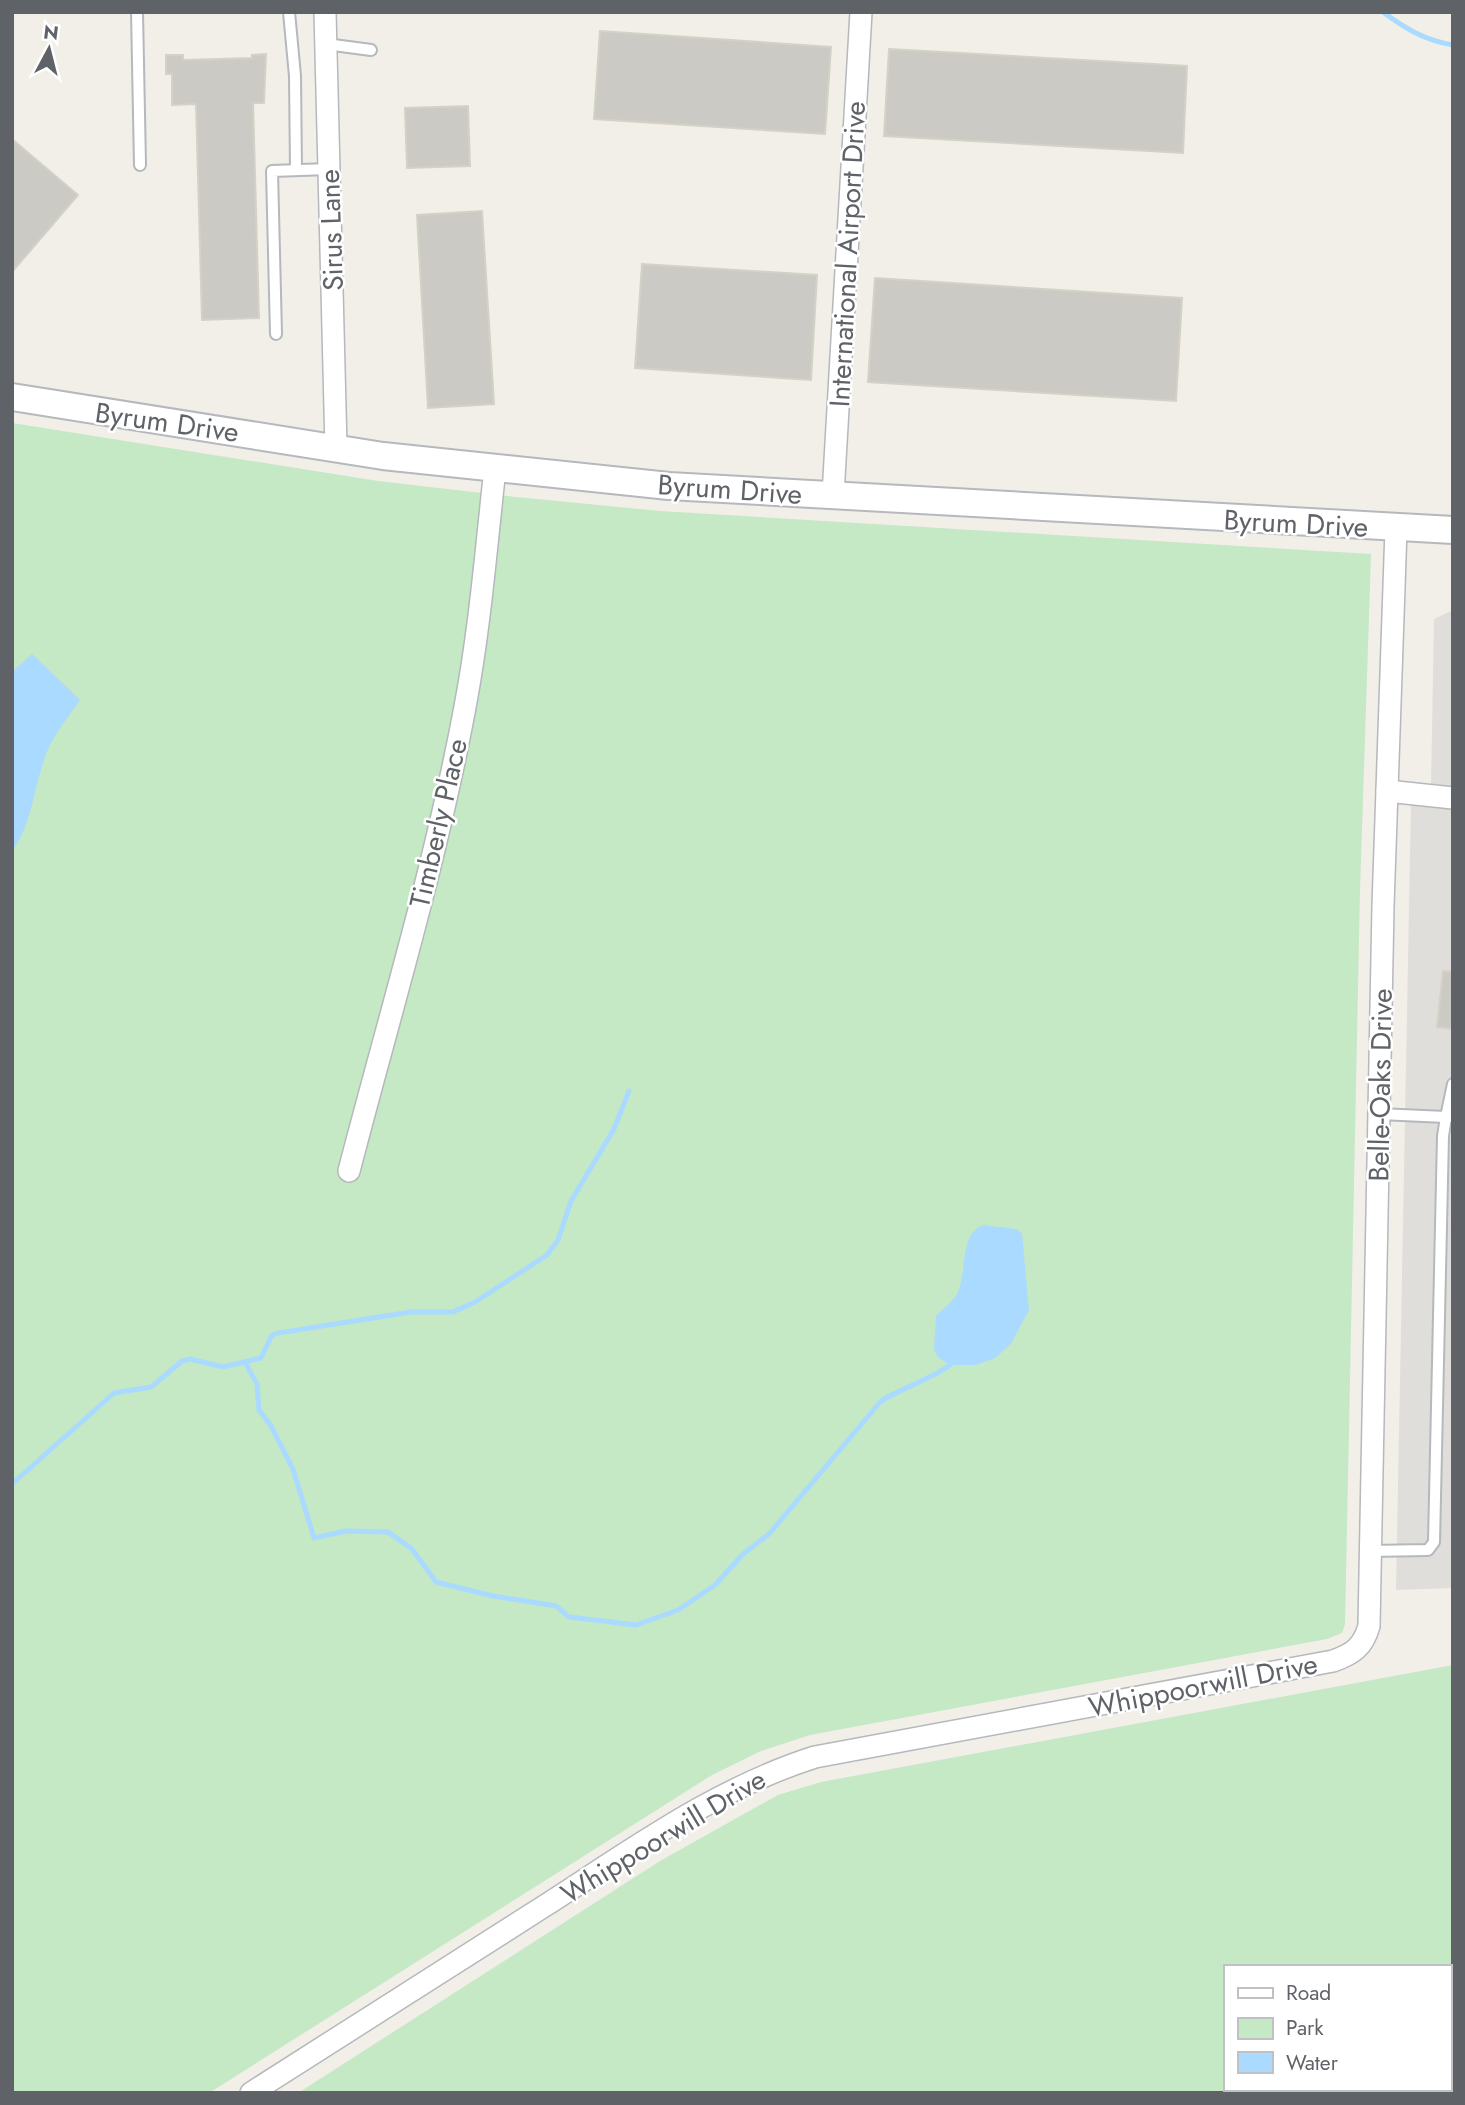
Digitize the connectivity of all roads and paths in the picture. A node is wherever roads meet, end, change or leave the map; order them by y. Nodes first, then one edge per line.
1 (136, 12) edge
2 (289, 12) edge
3 (325, 12) edge
4 (861, 12) edge
5 (326, 44) junction
6 (371, 50) dead end
7 (140, 165) dead end
8 (329, 169) junction
9 (296, 170) junction
10 (276, 334) dead end
11 (12, 397) edge
12 (336, 448) junction
13 (495, 469) junction
14 (833, 495) junction
15 (1396, 529) junction
16 (1453, 530) edge
17 (1387, 791) junction
18 (1453, 798) edge
19 (1453, 1084) edge
20 (1379, 1114) junction
21 (1449, 1117) edge
22 (349, 1171) dead end
23 (1369, 1551) junction
24 (1364, 1640) joint
25 (251, 2093) edge

1 - 7 lane
2 - 9 lane
3 - 5 street, Sirus Lane
4 - 14 street, International Airport Drive
5 - 6 lane
5 - 8 street, Sirus Lane
8 - 9 lane
8 - 12 street, Sirus Lane
9 - 10 lane
11 - 12 street, Byrum Drive
12 - 13 street, Byrum Drive
13 - 14 street, Byrum Drive
13 - 22 street, Timberly Place
14 - 15 street, Byrum Drive
15 - 16 street, Byrum Drive
15 - 17 street, Belle-Oaks Drive
17 - 18 street
17 - 20 street, Belle-Oaks Drive
19 - 21 lane
20 - 21 lane
20 - 23 street, Belle-Oaks Drive
21 - 23 lane
23 - 24 street, Belle-Oaks Drive
24 - 25 street, Whippoorwill Drive

